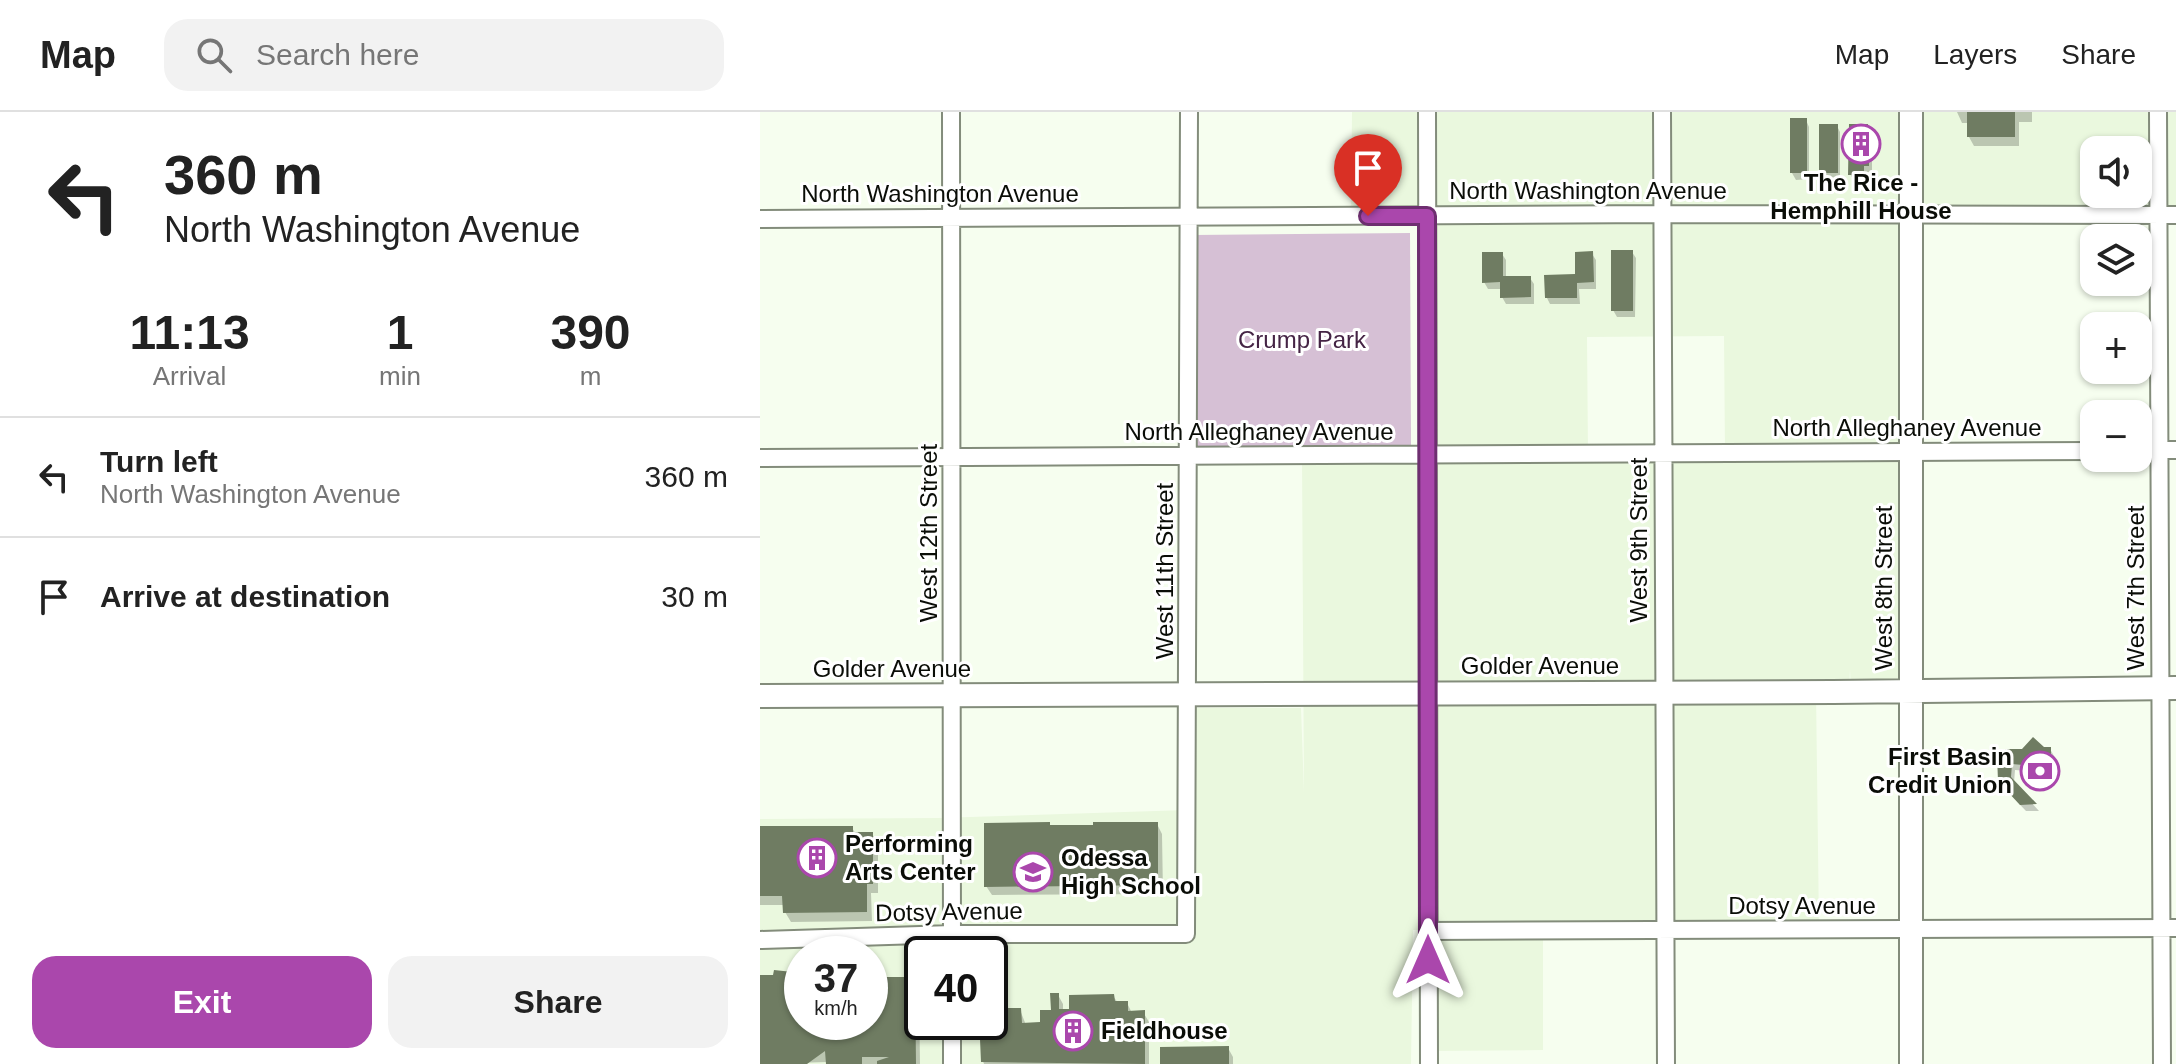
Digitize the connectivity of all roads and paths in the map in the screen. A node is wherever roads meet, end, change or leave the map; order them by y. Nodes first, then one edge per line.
1 (951, 112) edge
2 (1189, 112) edge
3 (1427, 112) edge
4 (1662, 112) edge
5 (1911, 112) edge
6 (2158, 112) edge
7 (1662, 214) junction
8 (2158, 215) junction
9 (2176, 215) edge
10 (1427, 216) junction
11 (1911, 216) junction
12 (1189, 217) junction
13 (952, 218) junction
14 (760, 219) edge
15 (2168, 450) edge
16 (2080, 451) edge
17 (1911, 453) junction
18 (1663, 454) junction
19 (1428, 455) junction
20 (1189, 456) junction
21 (953, 457) junction
22 (760, 458) edge
23 (2168, 688) edge
24 (1910, 690) junction
25 (1664, 691) junction
26 (1428, 692) junction
27 (1189, 693) junction
28 (954, 695) junction
29 (760, 696) edge
30 (2168, 928) edge
31 (1911, 929) junction
32 (1665, 930) junction
33 (1428, 931) junction
34 (952, 934) junction
35 (1186, 934) joint
36 (760, 940) edge
37 (952, 1040) edge
38 (952, 1064) edge
39 (1429, 1064) edge
40 (1666, 1064) edge
41 (1911, 1064) edge
42 (2162, 1064) edge

1 - 13 street, West 12th Street
2 - 12 street, West 11th Street
3 - 10 street
4 - 7 street, West 9th Street
5 - 11 main road, West 8th Street
6 - 8 street, West 7th Street
7 - 10 street, North Washington Avenue
7 - 11 street, North Washington Avenue
7 - 18 street, West 9th Street
8 - 9 street, North Washington Avenue
8 - 11 street, North Washington Avenue
8 - 15 street, West 7th Street
10 - 12 street, North Washington Avenue
10 - 19 street
11 - 17 main road, West 8th Street
12 - 13 street, North Washington Avenue
12 - 20 street, West 11th Street
13 - 14 street, North Washington Avenue
13 - 21 street, West 12th Street
15 - 23 street, West 7th Street
16 - 17 street, North Alleghaney Avenue
17 - 18 street, North Alleghaney Avenue
17 - 24 main road, West 8th Street
18 - 19 street, North Alleghaney Avenue
18 - 25 street, West 9th Street
19 - 20 street, North Alleghaney Avenue
19 - 26 street
20 - 21 street, North Alleghaney Avenue
20 - 27 street, West 11th Street
21 - 22 street, North Alleghaney Avenue
21 - 28 street, West 12th Street
23 - 24 main road, Golder Avenue
23 - 30 street, West 7th Street
24 - 25 main road, Golder Avenue
24 - 31 main road, West 8th Street
25 - 26 main road, Golder Avenue
25 - 32 street, West 9th Street
26 - 27 main road, Golder Avenue
26 - 33 street
27 - 28 main road, Golder Avenue
27 - 35 street, West 11th Street
28 - 29 main road, Golder Avenue
28 - 34 street, West 12th Street
30 - 31 street, Dotsy Avenue
30 - 42 street, West 7th Street
31 - 32 street, Dotsy Avenue
31 - 41 main road, West 8th Street
32 - 33 street, Dotsy Avenue
32 - 40 street, West 9th Street
33 - 39 street
34 - 35 street, Dotsy Avenue
34 - 36 street, Dotsy Avenue
37 - 38 street

